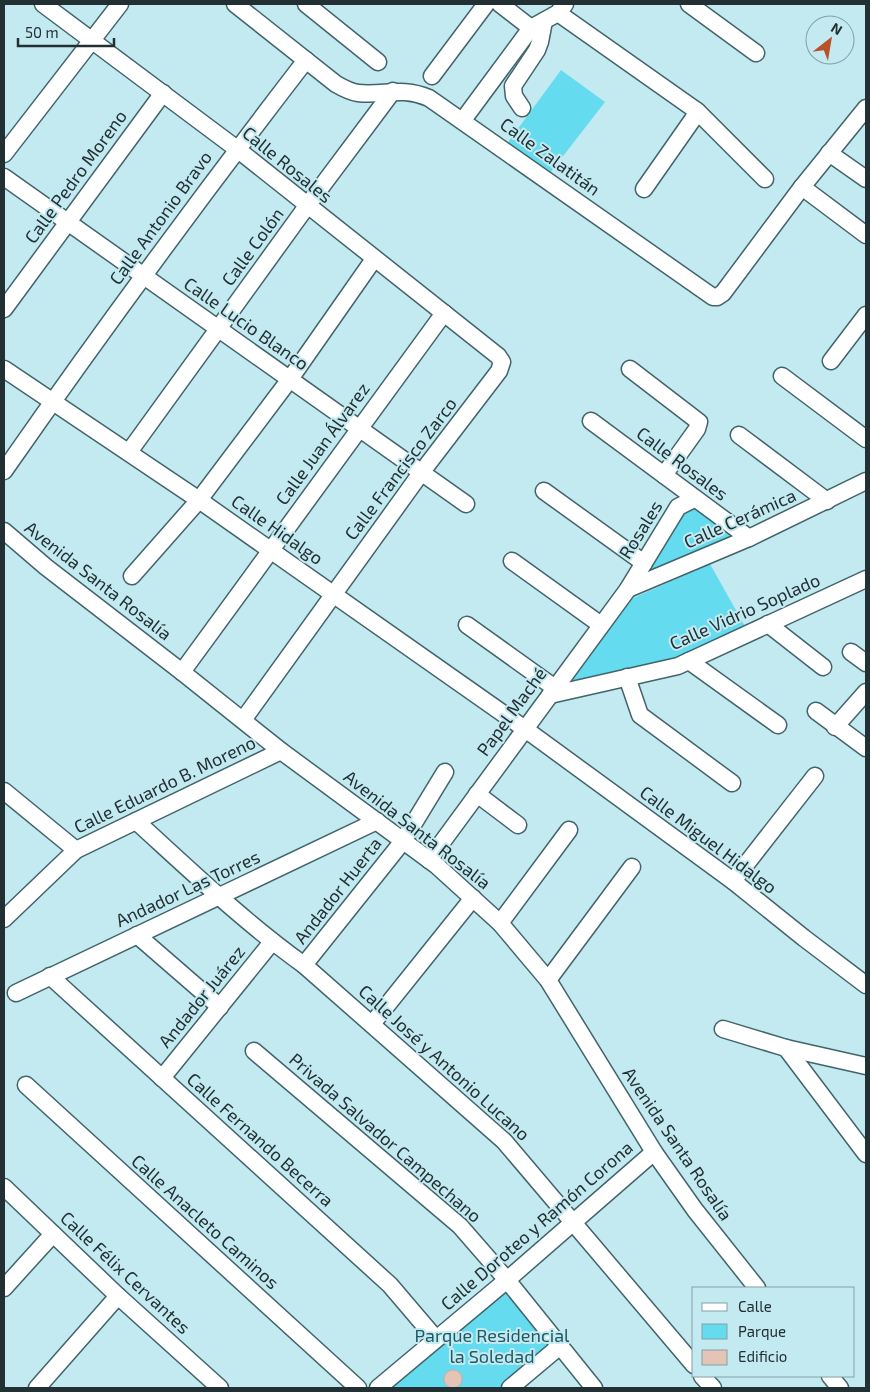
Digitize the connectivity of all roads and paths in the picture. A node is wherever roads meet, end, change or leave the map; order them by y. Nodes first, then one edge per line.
1 (43, 4) edge
2 (120, 4) edge
3 (235, 4) edge
4 (306, 4) edge
5 (486, 4) edge
6 (500, 4) edge
7 (689, 4) edge
8 (549, 16) edge
9 (92, 40) junction
10 (756, 53) dead end
11 (306, 60) junction
12 (378, 62) dead end
13 (432, 76) dead end
14 (393, 91) junction
15 (163, 93) junction
16 (522, 108) dead end
17 (866, 108) edge
18 (697, 111) junction
19 (463, 120) junction
20 (237, 149) junction
21 (829, 153) junction
22 (4, 154) edge
23 (4, 177) edge
24 (765, 179) dead end
25 (866, 179) edge
26 (802, 187) junction
27 (644, 189) dead end
28 (307, 206) junction
29 (68, 222) junction
30 (866, 235) edge
31 (374, 259) junction
32 (143, 276) junction
33 (4, 310) edge
34 (444, 314) junction
35 (866, 316) edge
36 (218, 329) junction
37 (831, 361) dead end
38 (502, 362) joint
39 (4, 369) edge
40 (630, 369) dead end
41 (782, 376) dead end
42 (290, 379) junction
43 (52, 402) junction
44 (591, 421) dead end
45 (359, 428) junction
46 (739, 435) dead end
47 (866, 439) edge
48 (129, 452) junction
49 (4, 471) edge
50 (421, 473) junction
51 (664, 475) junction
52 (866, 481) edge
53 (544, 491) dead end
54 (694, 499) junction
55 (199, 500) junction
56 (827, 501) junction
57 (466, 504) dead end
58 (4, 532) edge
59 (749, 538) junction
60 (271, 550) junction
61 (512, 561) dead end
62 (644, 563) junction
63 (132, 576) dead end
64 (866, 579) edge
65 (628, 589) junction
66 (334, 594) junction
67 (768, 624) junction
68 (466, 625) dead end
69 (601, 625) junction
70 (851, 652) dead end
71 (689, 660) junction
72 (866, 663) edge
73 (823, 667) dead end
74 (182, 672) junction
75 (627, 677) junction
76 (552, 691) junction
77 (866, 692) edge
78 (816, 711) dead end
79 (243, 720) junction
80 (778, 725) dead end
81 (835, 727) junction
82 (525, 729) junction
83 (866, 748) edge
84 (281, 751) junction
85 (445, 772) dead end
86 (815, 776) dead end
87 (732, 783) dead end
88 (4, 791) edge
89 (477, 794) junction
90 (136, 821) junction
91 (377, 821) junction
92 (518, 824) dead end
93 (569, 830) dead end
94 (403, 841) junction
95 (76, 850) junction
96 (429, 860) junction
97 (632, 867) dead end
98 (733, 881) junction
99 (220, 897) junction
100 (474, 898) junction
101 (4, 919) edge
102 (500, 923) junction
103 (137, 935) junction
104 (272, 942) junction
105 (304, 965) junction
106 (50, 976) junction
107 (548, 980) junction
108 (864, 980) edge
109 (16, 993) dead end
110 (220, 1007) junction
111 (372, 1024) junction
112 (723, 1029) dead end
113 (786, 1048) junction
114 (254, 1051) dead end
115 (866, 1066) edge
116 (162, 1078) junction
117 (26, 1085) dead end
118 (654, 1152) junction
119 (866, 1154) edge
120 (4, 1187) edge
121 (574, 1221) junction
122 (53, 1234) junction
123 (507, 1280) junction
124 (756, 1287) edge
125 (4, 1288) edge
126 (118, 1296) junction
127 (436, 1340) junction
128 (560, 1346) junction
129 (692, 1363) edge
130 (703, 1377) edge
131 (831, 1377) edge
132 (37, 1388) edge
133 (220, 1388) edge
134 (358, 1388) edge
135 (378, 1388) edge
136 (510, 1388) edge
137 (594, 1388) edge
138 (713, 1388) edge
139 (840, 1388) edge

1 - 9 street, Calle Rosales
2 - 9 street
3 - 11 street, Calle Zalatitán
4 - 12 street
5 - 13 street
6 - 8 street
7 - 10 street
8 - 16 street
8 - 18 street
8 - 19 street
9 - 15 street, Calle Rosales
9 - 22 street
11 - 14 street, Calle Zalatitán
11 - 20 street, Calle Antonio Bravo
14 - 19 street, Calle Zalatitán
14 - 28 street, Calle Colón
15 - 20 street, Calle Rosales
15 - 29 street, Calle Pedro Moreno
17 - 21 street, Calle Zalatitán
18 - 24 street
18 - 27 street
19 - 26 street, Calle Zalatitán
20 - 28 street, Calle Rosales
20 - 32 street, Calle Antonio Bravo
21 - 25 street
21 - 26 street, Calle Zalatitán
23 - 29 street, Calle Lucio Blanco
26 - 30 street
28 - 31 street, Calle Rosales
28 - 36 street, Calle Colón
29 - 32 street, Calle Lucio Blanco
29 - 33 street, Calle Pedro Moreno
31 - 34 street, Calle Rosales
31 - 42 street
32 - 36 street, Calle Lucio Blanco
32 - 43 street, Calle Antonio Bravo
34 - 38 street, Calle Rosales
34 - 45 street, Calle Juan Álvarez
35 - 37 street
36 - 42 street, Calle Lucio Blanco
36 - 48 street, Calle Colón
38 - 50 street, Calle Francisco Zarco
39 - 43 street, Calle Hidalgo
40 - 51 street
41 - 47 street
42 - 45 street, Calle Lucio Blanco
42 - 55 street
43 - 48 street, Calle Hidalgo
43 - 49 street, Calle Antonio Bravo
44 - 51 street, Calle Rosales
45 - 50 street, Calle Lucio Blanco
45 - 60 street, Calle Juan Álvarez
46 - 56 street
48 - 55 street, Calle Hidalgo
50 - 57 street, Calle Lucio Blanco
50 - 66 street, Calle Francisco Zarco
51 - 54 street, Calle Rosales
52 - 56 street, Calle Cerámica
53 - 62 street
54 - 59 street, Calle Rosales
54 - 62 street, Rosales
55 - 60 street, Calle Hidalgo
55 - 63 street
56 - 59 street, Calle Cerámica
58 - 74 street, Avenida Santa Rosalía
59 - 65 street, Calle Cerámica
60 - 66 street, Calle Hidalgo
60 - 74 street, Calle Juan Álvarez
61 - 69 street
62 - 65 street, Rosales
64 - 67 street, Calle Vidrio Soplado
65 - 69 street, Papel Maché
66 - 79 street, Calle Francisco Zarco
66 - 82 street, Calle Hidalgo
67 - 71 street, Calle Vidrio Soplado
67 - 73 street
68 - 76 street
69 - 76 street, Papel Maché
70 - 72 street
71 - 75 street, Calle Vidrio Soplado
71 - 80 street
74 - 79 street, Avenida Santa Rosalía
75 - 76 street, Calle Vidrio Soplado
75 - 87 street
76 - 82 street, Papel Maché
77 - 81 street
78 - 81 street
79 - 84 street, Avenida Santa Rosalía
81 - 83 street
82 - 89 street, Papel Maché
82 - 98 street, Calle Miguel Hidalgo
84 - 90 street, Calle Eduardo B. Moreno
84 - 91 street, Avenida Santa Rosalía
85 - 94 street, Andador Huerta
86 - 98 street
88 - 95 street
89 - 92 street
89 - 96 street, Papel Maché
90 - 95 street, Calle Eduardo B. Moreno
90 - 99 street, Calle José y Antonio Lucano
91 - 94 street, Avenida Santa Rosalía
91 - 99 street, Andador Las Torres
93 - 102 street
94 - 96 street, Avenida Santa Rosalía
94 - 105 street, Andador Huerta
95 - 101 street, Calle Eduardo B. Moreno
96 - 100 street, Avenida Santa Rosalía
97 - 107 street
98 - 108 street, Calle Miguel Hidalgo
99 - 103 street, Andador Las Torres
99 - 104 street, Calle José y Antonio Lucano
100 - 102 street, Avenida Santa Rosalía
100 - 111 street
102 - 107 street, Avenida Santa Rosalía
103 - 106 street, Andador Las Torres
103 - 110 street
104 - 105 street, Calle José y Antonio Lucano
104 - 110 street, Andador Juárez
105 - 111 street, Calle José y Antonio Lucano
106 - 109 street, Andador Las Torres
106 - 116 street, Calle Fernando Becerra
107 - 118 street, Avenida Santa Rosalía
110 - 116 street, Andador Juárez
111 - 121 street, Calle José y Antonio Lucano
112 - 113 street
113 - 115 street
113 - 119 street
114 - 123 street, Privada Salvador Campechano
116 - 127 street, Calle Fernando Becerra
117 - 134 street, Calle Anacleto Caminos
118 - 121 street, Calle Doroteo y Ramón Corona
118 - 124 street, Avenida Santa Rosalía
120 - 122 street, Calle Félix Cervantes
121 - 123 street, Calle Doroteo y Ramón Corona
121 - 129 street, Calle José y Antonio Lucano
122 - 125 street
122 - 126 street, Calle Félix Cervantes
123 - 127 street, Calle Doroteo y Ramón Corona
123 - 128 street, Privada Salvador Campechano
126 - 132 street
126 - 133 street, Calle Félix Cervantes
127 - 135 street, Calle Doroteo y Ramón Corona
128 - 136 street
128 - 137 street, Privada Salvador Campechano
130 - 138 street
131 - 139 street

